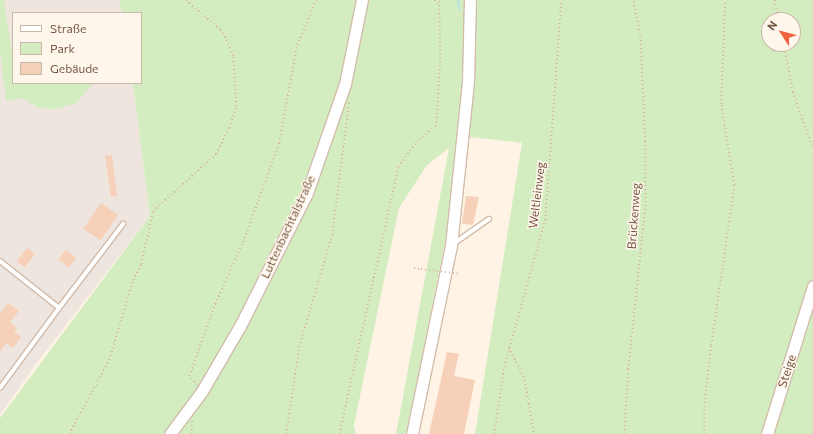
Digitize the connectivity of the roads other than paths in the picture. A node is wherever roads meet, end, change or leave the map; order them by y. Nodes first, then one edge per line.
1 (362, 0) edge
2 (470, 0) edge
3 (489, 219) dead end
4 (124, 224) dead end
5 (451, 246) junction
6 (0, 261) edge
7 (813, 286) edge
8 (59, 308) junction
9 (0, 388) edge
10 (170, 434) edge
11 (412, 434) edge
12 (767, 434) edge

1 - 10 street, Luttenbachtalstraße
2 - 5 street
3 - 5 lane
4 - 8 lane
5 - 11 street
6 - 8 lane
7 - 12 street, Steige
8 - 9 lane

